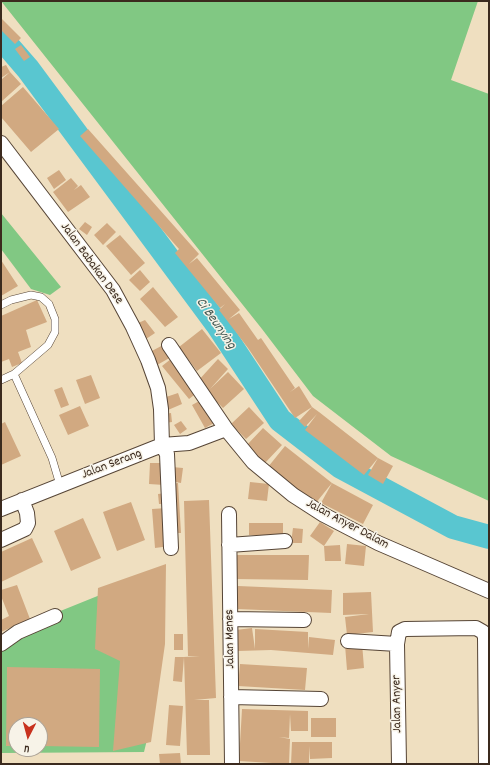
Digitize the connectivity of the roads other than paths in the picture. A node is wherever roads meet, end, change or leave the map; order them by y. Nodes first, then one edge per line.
1 (1, 143) edge
2 (1, 305) edge
3 (168, 345) dead end
4 (14, 374) junction
5 (1, 380) edge
6 (226, 429) junction
7 (162, 445) junction
8 (60, 485) junction
9 (22, 500) junction
10 (1, 509) edge
11 (229, 514) dead end
12 (1, 540) edge
13 (285, 541) dead end
14 (230, 545) junction
15 (171, 548) dead end
16 (489, 591) edge
17 (55, 616) dead end
18 (230, 619) junction
19 (304, 620) dead end
20 (348, 640) dead end
21 (1, 644) edge
22 (397, 644) junction
23 (487, 659) edge
24 (231, 697) junction
25 (321, 699) dead end
26 (232, 764) edge
27 (399, 764) edge
28 (486, 764) edge

1 - 7 street, Jalan Babakan Dese
2 - 4 lane
3 - 6 street, Jalan Anyer Dalam
4 - 5 lane
4 - 8 lane
6 - 7 street, Jalan Serang
6 - 16 street, Jalan Anyer Dalam
7 - 8 street, Jalan Serang
7 - 15 street, Jalan Babakan Dese
8 - 9 street, Jalan Serang
9 - 10 street, Jalan Serang
9 - 12 street
11 - 14 street, Jalan Menes
13 - 14 street
14 - 18 street, Jalan Menes
17 - 21 street
18 - 19 street
18 - 24 street, Jalan Menes
20 - 22 street
22 - 23 street
22 - 27 street, Jalan Anyer
23 - 28 street
24 - 25 street
24 - 26 street, Jalan Menes

